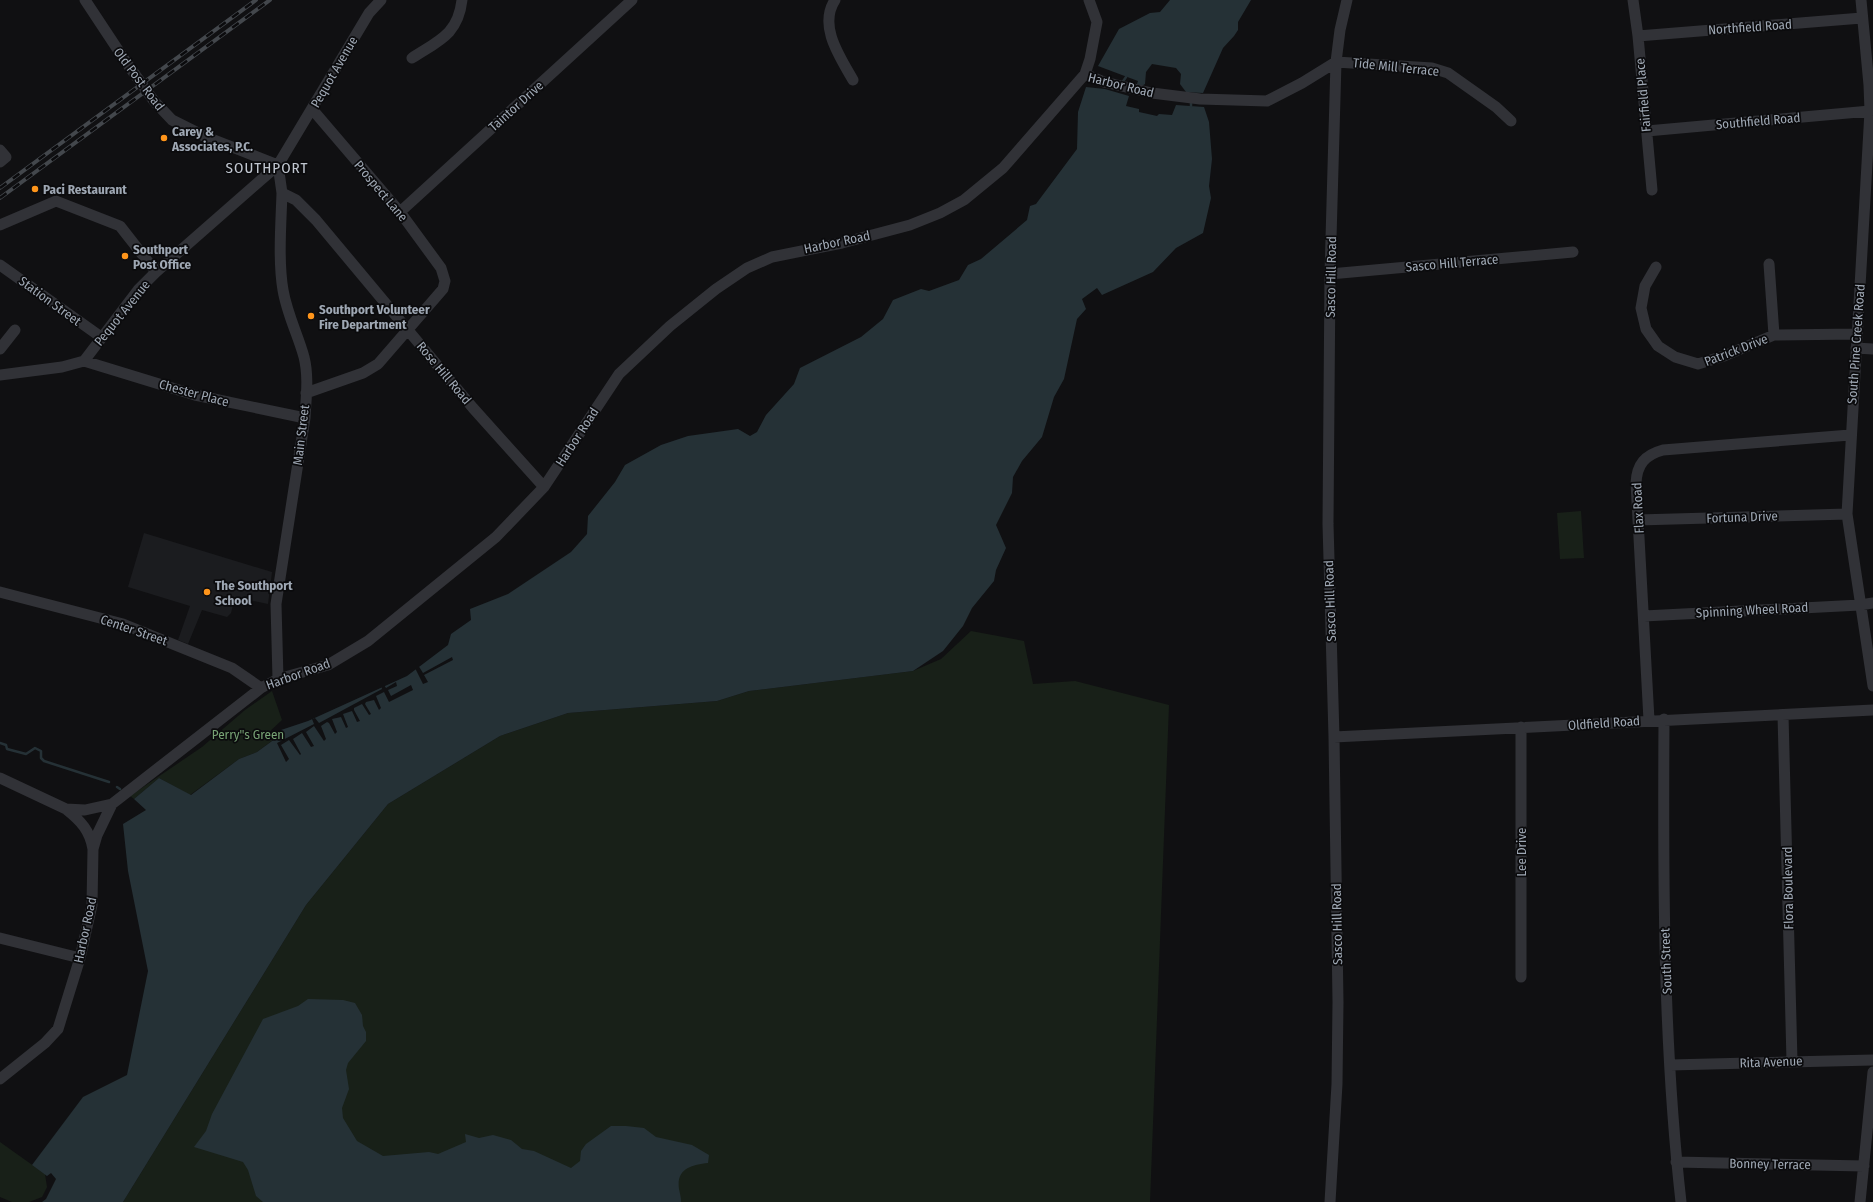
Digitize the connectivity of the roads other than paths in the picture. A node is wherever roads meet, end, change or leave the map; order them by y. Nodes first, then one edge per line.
1 (85, 0) edge
2 (381, 0) edge
3 (462, 0) edge
4 (632, 0) edge
5 (835, 0) edge
6 (1088, 0) edge
7 (1347, 0) edge
8 (1633, 0) edge
9 (1861, 0) edge
10 (1862, 18) junction
11 (1638, 36) junction
12 (412, 58) dead end
13 (1336, 62) junction
14 (1085, 74) junction
15 (853, 80) dead end
16 (312, 109) junction
17 (1870, 111) junction
18 (1511, 121) dead end
19 (1647, 131) junction
20 (0, 150) edge
21 (0, 162) edge
22 (278, 165) junction
23 (1652, 190) dead end
24 (282, 192) junction
25 (1868, 211) edge
26 (400, 212) junction
27 (0, 225) edge
28 (1573, 252) dead end
29 (1769, 264) dead end
30 (0, 265) edge
31 (1656, 267) dead end
32 (156, 272) junction
33 (1330, 274) junction
34 (15, 330) dead end
35 (408, 330) junction
36 (1774, 334) junction
37 (1856, 334) junction
38 (101, 337) junction
39 (1856, 348) junction
40 (0, 349) edge
41 (1873, 349) edge
42 (84, 361) junction
43 (0, 375) edge
44 (306, 393) junction
45 (305, 418) junction
46 (1850, 435) junction
47 (544, 487) junction
48 (1847, 514) junction
49 (1638, 520) junction
50 (0, 592) edge
51 (1873, 603) edge
52 (1860, 605) junction
53 (1644, 616) junction
54 (278, 679) junction
55 (1873, 686) edge
56 (261, 688) junction
57 (1873, 710) edge
58 (1784, 715) junction
59 (1664, 719) junction
60 (1649, 720) junction
61 (1521, 727) junction
62 (1334, 736) junction
63 (0, 778) edge
64 (112, 804) junction
65 (66, 809) junction
66 (93, 849) junction
67 (0, 938) edge
68 (80, 958) junction
69 (1521, 977) dead end
70 (1873, 1060) edge
71 (1792, 1061) junction
72 (1670, 1065) junction
73 (1873, 1072) edge
74 (0, 1079) edge
75 (1676, 1162) junction
76 (1864, 1166) junction
77 (1330, 1202) edge
78 (1680, 1202) edge
79 (1860, 1202) edge

1 - 22 street, Old Post Road
2 - 16 street, Pequot Avenue
3 - 12 street
4 - 26 street, Taintor Drive
5 - 15 street
6 - 14 street
7 - 13 street, Sasco Hill Road
8 - 11 street, Fairfield Place
9 - 10 street, South Pine Creek Road
10 - 11 street, Northfield Road
10 - 17 street, South Pine Creek Road
11 - 19 street, Fairfield Place
13 - 14 street, Harbor Road
13 - 18 street, Tide Mill Terrace
13 - 33 street, Sasco Hill Road
14 - 47 street, Harbor Road
16 - 22 street, Pequot Avenue
16 - 26 street, Prospect Lane
17 - 19 street, Southfield Road
17 - 25 street, South Pine Creek Road
19 - 23 street, Fairfield Place
20 - 21 street
22 - 24 street
22 - 32 street, Pequot Avenue
24 - 35 street, Rose Hill Road
24 - 44 street, Main Street
25 - 37 street, South Pine Creek Road
26 - 35 street, Prospect Lane
27 - 32 street
28 - 33 street, Sasco Hill Terrace
29 - 36 street
30 - 38 street, Station Street
31 - 36 street, Patrick Drive
32 - 38 street, Pequot Avenue
33 - 62 street, Sasco Hill Road
34 - 40 street
35 - 44 street
35 - 47 street, Rose Hill Road
36 - 37 street, Patrick Drive
37 - 39 street, South Pine Creek Road
38 - 42 street, Pequot Avenue
39 - 41 street
39 - 46 street, South Pine Creek Road
42 - 43 street
42 - 45 street, Chester Place
44 - 45 street, Main Street
45 - 54 street, Main Street
46 - 48 street, South Pine Creek Road
46 - 49 street, Flax Road
47 - 54 street, Harbor Road
48 - 49 street, Fortuna Drive
48 - 52 street, South Pine Creek Road
49 - 53 street, Flax Road
50 - 56 street, Center Street
51 - 52 street, Spinning Wheel Road
52 - 53 street, Spinning Wheel Road
52 - 55 street, South Pine Creek Road
53 - 60 street, Flax Road
54 - 56 street, Harbor Road
56 - 64 street, Harbor Road
57 - 58 street, Oldfield Road
58 - 59 street, Oldfield Road
58 - 71 street, Flora Boulevard
59 - 60 street, Oldfield Road
59 - 72 street, South Street
60 - 61 street, Oldfield Road
61 - 62 street, Oldfield Road
61 - 69 street, Lee Drive
62 - 77 street, Sasco Hill Road
63 - 65 street
64 - 65 street
64 - 66 street, Harbor Road
65 - 66 street
66 - 68 street, Harbor Road
67 - 68 street
68 - 74 street, Harbor Road
70 - 71 street, Rita Avenue
71 - 72 street, Rita Avenue
72 - 75 street, South Street
73 - 76 street
75 - 76 street, Bonney Terrace
75 - 78 street, South Street
76 - 79 street

